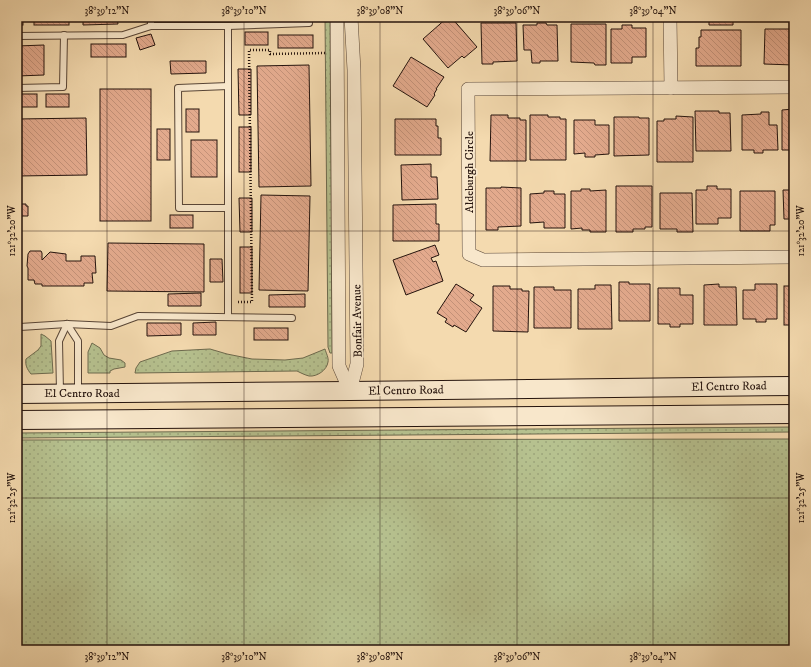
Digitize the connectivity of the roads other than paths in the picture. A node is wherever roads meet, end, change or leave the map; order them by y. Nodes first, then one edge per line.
1 (151, 17) edge
2 (337, 17) edge
3 (351, 17) edge
4 (670, 17) edge
5 (309, 23) dead end
6 (151, 26) junction
7 (228, 26) junction
8 (64, 35) junction
9 (17, 36) edge
10 (228, 86) junction
11 (794, 87) edge
12 (17, 88) edge
13 (671, 88) junction
14 (228, 208) junction
15 (794, 257) edge
16 (228, 318) junction
17 (292, 318) dead end
18 (68, 324) junction
19 (17, 326) edge
20 (794, 386) edge
21 (350, 391) junction
22 (60, 393) junction
23 (78, 393) junction
24 (17, 394) edge
25 (794, 414) edge
26 (17, 420) edge

1 - 6 lane
2 - 21 street, Bonfair Avenue
3 - 21 street, Bonfair Avenue
4 - 13 street
5 - 7 lane
6 - 7 lane
6 - 8 lane
7 - 10 lane
8 - 9 lane
8 - 12 lane
10 - 14 lane
10 - 14 lane
11 - 13 street, Aldeburgh Circle
13 - 15 street, Aldeburgh Circle
14 - 16 lane
16 - 17 lane
16 - 18 lane
18 - 19 lane
18 - 22 lane
18 - 23 lane
20 - 21 main road, El Centro Road
21 - 23 main road, El Centro Road
22 - 23 main road, El Centro Road
22 - 24 main road, El Centro Road
25 - 26 main road

